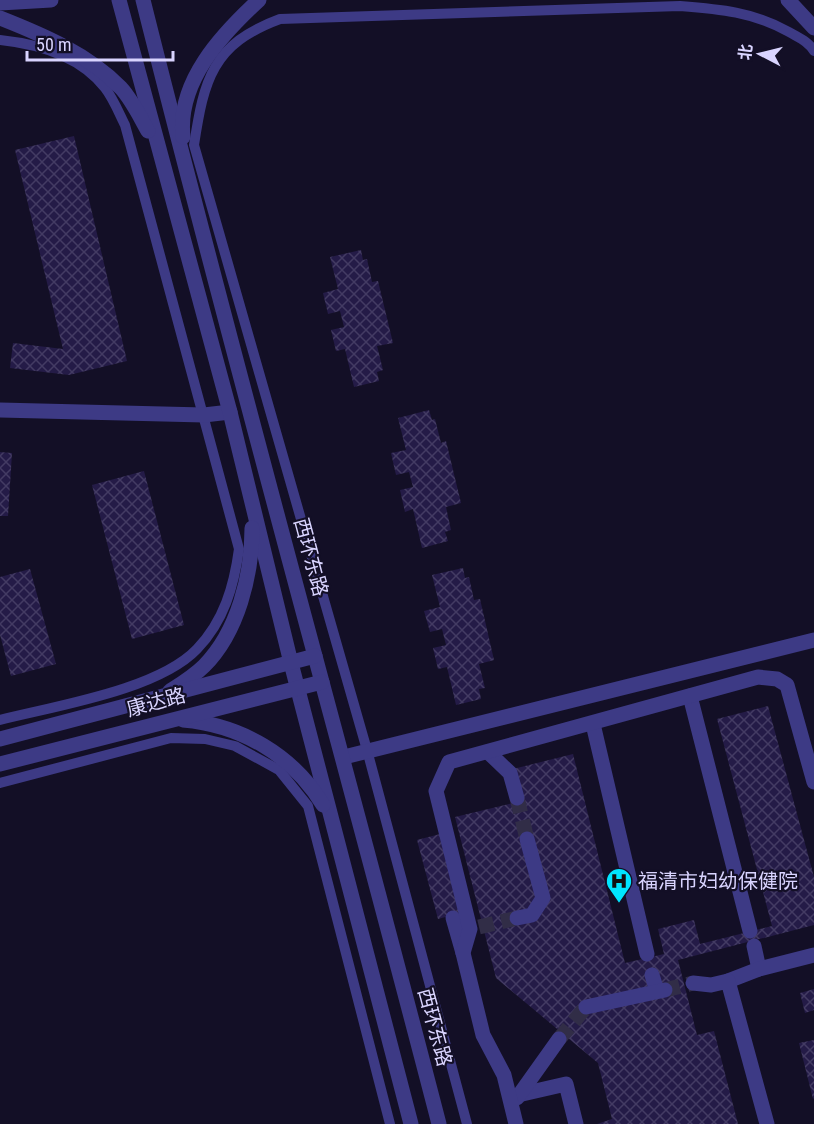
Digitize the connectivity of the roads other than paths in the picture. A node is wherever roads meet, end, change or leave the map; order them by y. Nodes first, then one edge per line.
1 (51, 0) edge
2 (119, 0) edge
3 (143, 0) edge
4 (259, 0) edge
5 (788, 0) edge
6 (0, 3) edge
7 (0, 18) edge
8 (814, 28) edge
9 (0, 40) edge
10 (814, 51) edge
11 (159, 150) junction
12 (189, 182) junction
13 (0, 410) edge
14 (230, 412) junction
15 (204, 415) junction
16 (252, 504) junction
17 (814, 640) edge
18 (315, 656) junction
19 (291, 663) junction
20 (322, 682) junction
21 (298, 687) junction
22 (690, 696) junction
23 (162, 697) junction
24 (174, 719) junction
25 (0, 720) edge
26 (593, 724) junction
27 (0, 739) edge
28 (367, 750) junction
29 (488, 752) junction
30 (344, 756) junction
31 (0, 764) edge
32 (814, 782) edge
33 (0, 783) edge
34 (517, 798) tunnel mouth
35 (333, 822) junction
36 (527, 839) tunnel mouth
37 (453, 918) dead end
38 (517, 918) tunnel mouth
39 (463, 953) junction
40 (647, 954) dead end
41 (814, 955) edge
42 (759, 969) junction
43 (652, 975) dead end
44 (728, 981) junction
45 (693, 983) tunnel mouth
46 (586, 1007) tunnel mouth
47 (559, 1039) tunnel mouth
48 (515, 1101) junction
49 (390, 1124) edge
50 (411, 1124) edge
51 (439, 1124) edge
52 (467, 1124) edge
53 (516, 1124) edge
54 (576, 1124) edge
55 (767, 1124) edge

1 - 6 street
2 - 11 street
3 - 12 street, 西环东路
4 - 12 street
5 - 8 street
7 - 11 street
9 - 15 lane
10 - 28 lane
11 - 14 street
12 - 18 street, 西环东路
13 - 15 street
14 - 15 street
14 - 16 street
15 - 25 lane
16 - 19 street
16 - 23 street
17 - 28 street
18 - 19 street, 康达路
18 - 20 street, 西环东路
19 - 21 street
19 - 23 street, 康达路
20 - 21 street, 康达路
20 - 30 street, 西环东路
21 - 24 street, 康达路
21 - 35 street
22 - 26 street
22 - 32 street
22 - 42 street
23 - 27 street, 康达路
24 - 31 street, 康达路
24 - 35 street
26 - 29 street
26 - 40 street
28 - 30 street
28 - 52 lane
29 - 34 street
29 - 39 street
30 - 51 street, 西环东路
33 - 49 lane
35 - 50 street
36 - 38 street
37 - 39 street
39 - 48 street
41 - 42 street
42 - 44 street
43 - 46 street
44 - 45 street
44 - 55 street
47 - 48 street
48 - 53 street
48 - 54 street

